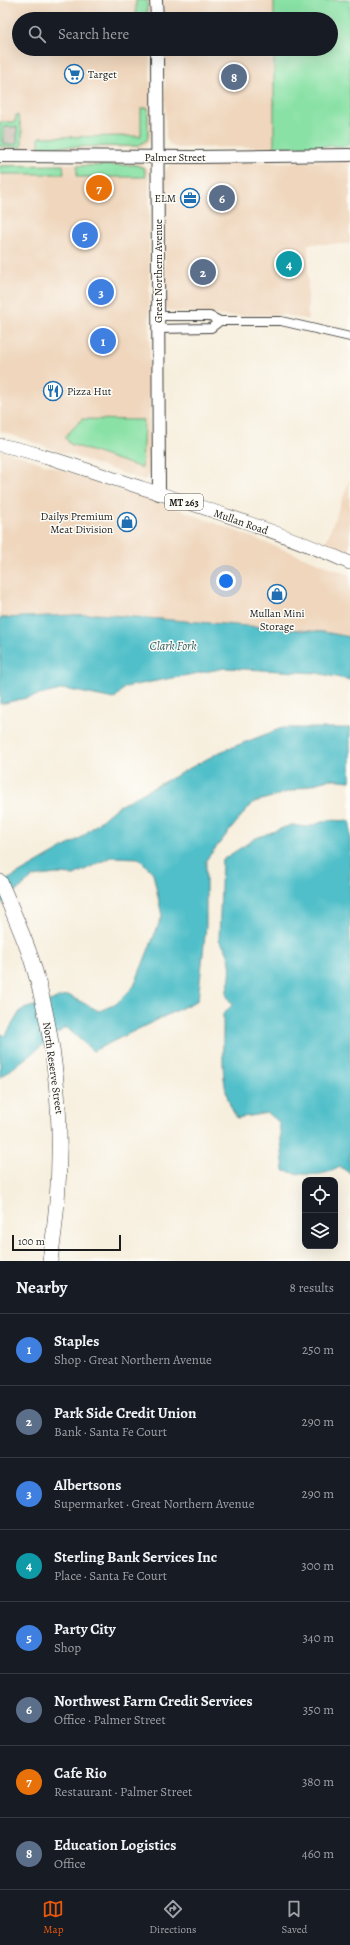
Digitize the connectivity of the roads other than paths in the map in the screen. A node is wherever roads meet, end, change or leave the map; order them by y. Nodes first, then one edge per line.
1 (156, 0) edge
2 (157, 12) edge
3 (157, 56) edge
4 (350, 155) edge
5 (0, 156) edge
6 (156, 157) junction
7 (158, 316) junction
8 (220, 321) junction
9 (158, 328) junction
10 (349, 335) edge
11 (0, 440) edge
12 (0, 445) edge
13 (16, 448) junction
14 (159, 494) junction
15 (350, 563) edge
16 (0, 882) edge
17 (50, 1261) edge

1 - 2 street
3 - 6 street, Great Northern Avenue
4 - 6 street, Palmer Street
5 - 6 street, Palmer Street
6 - 7 street, Great Northern Avenue
7 - 8 street
7 - 9 street, Great Northern Avenue
8 - 9 street
8 - 10 street
9 - 14 street, Great Northern Avenue
11 - 13 main road, Mullan Road
12 - 13 main road, Mullan Road / MT 263
13 - 14 main road, Mullan Road / MT 263
14 - 15 main road, Mullan Road / MT 263
16 - 17 highway, North Reserve Street

